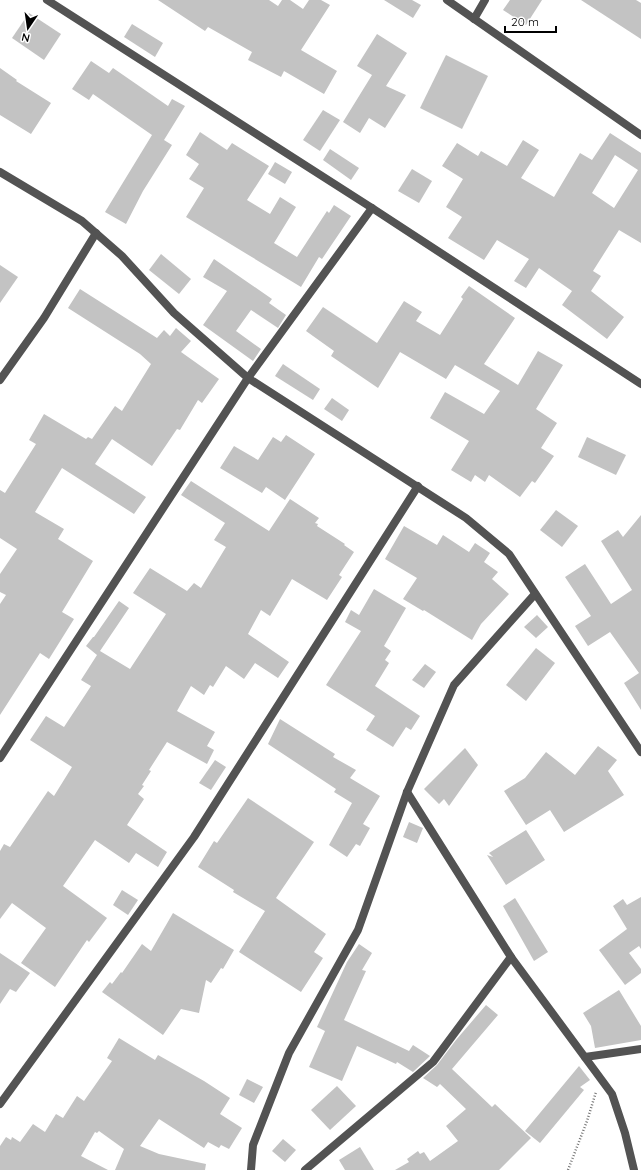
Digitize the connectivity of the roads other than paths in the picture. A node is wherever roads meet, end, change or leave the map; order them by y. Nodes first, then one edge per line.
1 (47, 0) edge
2 (447, 0) edge
3 (485, 0) edge
4 (474, 19) junction
5 (641, 135) edge
6 (0, 172) edge
7 (372, 208) junction
8 (96, 233) junction
9 (248, 378) junction
10 (0, 380) edge
11 (641, 384) edge
12 (418, 486) junction
13 (535, 594) junction
14 (641, 752) edge
15 (0, 758) edge
16 (407, 792) junction
17 (511, 957) junction
18 (641, 1049) edge
19 (585, 1057) junction
20 (0, 1104) edge
21 (251, 1170) edge
22 (305, 1170) edge
23 (634, 1170) edge

1 - 7 street
2 - 4 street
3 - 4 street
4 - 5 street
6 - 8 street
7 - 9 street
7 - 11 street
8 - 9 street
8 - 10 street
9 - 12 street
9 - 15 street
12 - 13 street
12 - 20 street
13 - 14 street
13 - 16 street
16 - 17 street
16 - 21 street
17 - 19 street
17 - 22 street
18 - 19 street
19 - 23 street

